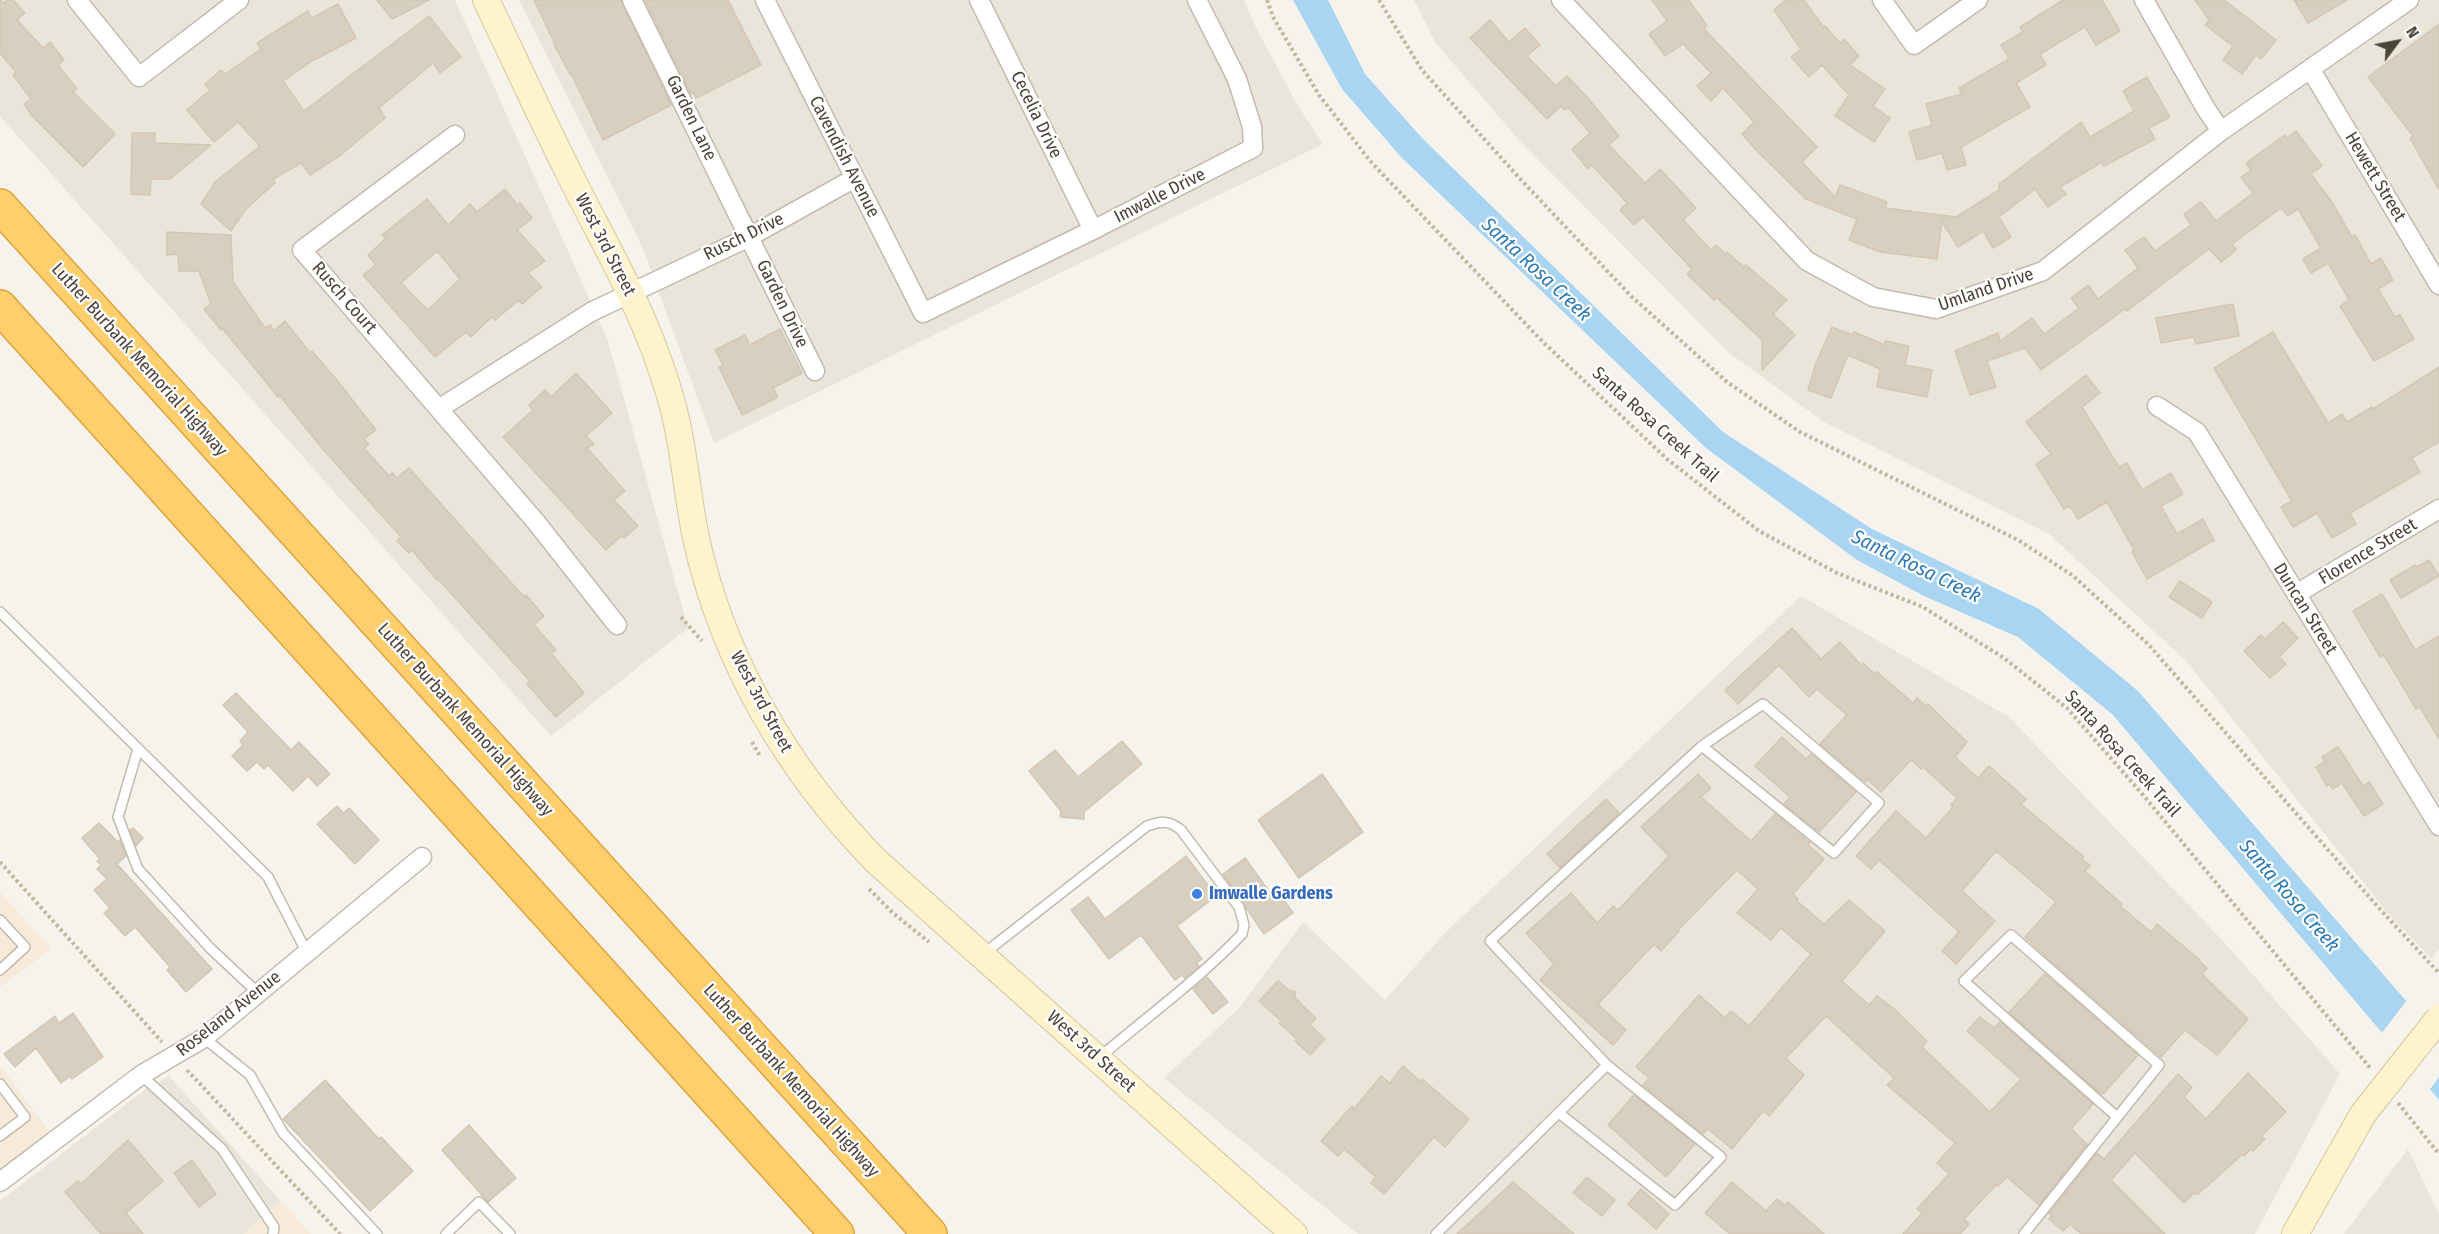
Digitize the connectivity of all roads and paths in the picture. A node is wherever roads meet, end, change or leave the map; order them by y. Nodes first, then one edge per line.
1 (77, 0) edge
2 (239, 0) edge
3 (486, 0) edge
4 (632, 0) edge
5 (765, 0) edge
6 (979, 0) edge
7 (1197, 0) edge
8 (1267, 0) edge
9 (1379, 0) edge
10 (1561, 0) edge
11 (1882, 0) edge
12 (1978, 0) edge
13 (2144, 0) edge
14 (2399, 3) edge
15 (2311, 70) junction
16 (2221, 131) junction
17 (455, 135) dead end
18 (855, 178) junction
19 (0, 206) edge
20 (1093, 230) junction
21 (749, 237) junction
22 (2439, 285) edge
23 (629, 292) junction
24 (0, 307) edge
25 (923, 314) joint
26 (815, 371) dead end
27 (2157, 406) dead end
28 (440, 408) junction
29 (2439, 509) edge
30 (2296, 594) junction
31 (0, 612) edge
32 (616, 625) dead end
33 (1702, 746) junction
34 (138, 748) junction
35 (2439, 826) edge
36 (422, 858) dead end
37 (0, 920) edge
38 (307, 953) junction
39 (981, 955) junction
40 (0, 970) edge
41 (2439, 973) edge
42 (258, 993) junction
43 (2439, 1018) edge
44 (204, 1038) junction
45 (1098, 1059) junction
46 (1607, 1065) junction
47 (2373, 1071) dead end
48 (141, 1075) junction
49 (0, 1084) edge
50 (2394, 1098) dead end
51 (1558, 1113) junction
52 (2117, 1118) junction
53 (0, 1136) edge
54 (2439, 1154) edge
55 (0, 1182) edge
56 (273, 1234) edge
57 (377, 1234) edge
58 (446, 1234) edge
59 (510, 1234) edge
60 (837, 1234) edge
61 (930, 1234) edge
62 (1294, 1234) edge
63 (1436, 1234) edge
64 (2024, 1234) edge
65 (2295, 1234) edge

1 - 2 street
3 - 23 main road, West 3rd Street
4 - 21 street, Garden Lane
5 - 18 street, Cavendish Avenue
6 - 20 street, Cecelia Drive
7 - 20 street, Imwalle Drive
8 - 47 path, Santa Rosa Creek Trail
9 - 41 path
10 - 16 street, Umland Drive
11 - 12 street
13 - 16 street
14 - 15 street, Umland Drive
15 - 16 street, Umland Drive
15 - 22 street, Hewett Street
17 - 28 street, Rusch Court
18 - 21 street, Rusch Drive
18 - 25 street, Cavendish Avenue
19 - 61 highway, Luther Burbank Memorial Highway
20 - 25 street, Imwalle Drive
21 - 23 street, Rusch Drive
21 - 26 street, Garden Drive
23 - 28 street
23 - 39 main road, West 3rd Street
24 - 60 highway
27 - 30 street, Duncan Street
28 - 32 street, Rusch Court
29 - 30 street, Florence Street
30 - 35 street, Duncan Street
31 - 34 lane
33 - 33 lane
33 - 46 lane
34 - 38 lane
34 - 42 lane
36 - 38 street, Roseland Avenue
37 - 40 lane
38 - 42 street, Roseland Avenue
39 - 45 main road, West 3rd Street
39 - 45 lane
42 - 44 street, Roseland Avenue
43 - 65 main road, bridge
44 - 48 street, Roseland Avenue
44 - 57 lane
45 - 62 main road, West 3rd Street
46 - 51 lane
46 - 51 lane
48 - 55 street, Roseland Avenue
48 - 56 lane
49 - 53 lane
50 - 54 path
51 - 63 lane
52 - 52 lane
52 - 64 lane
58 - 59 lane

